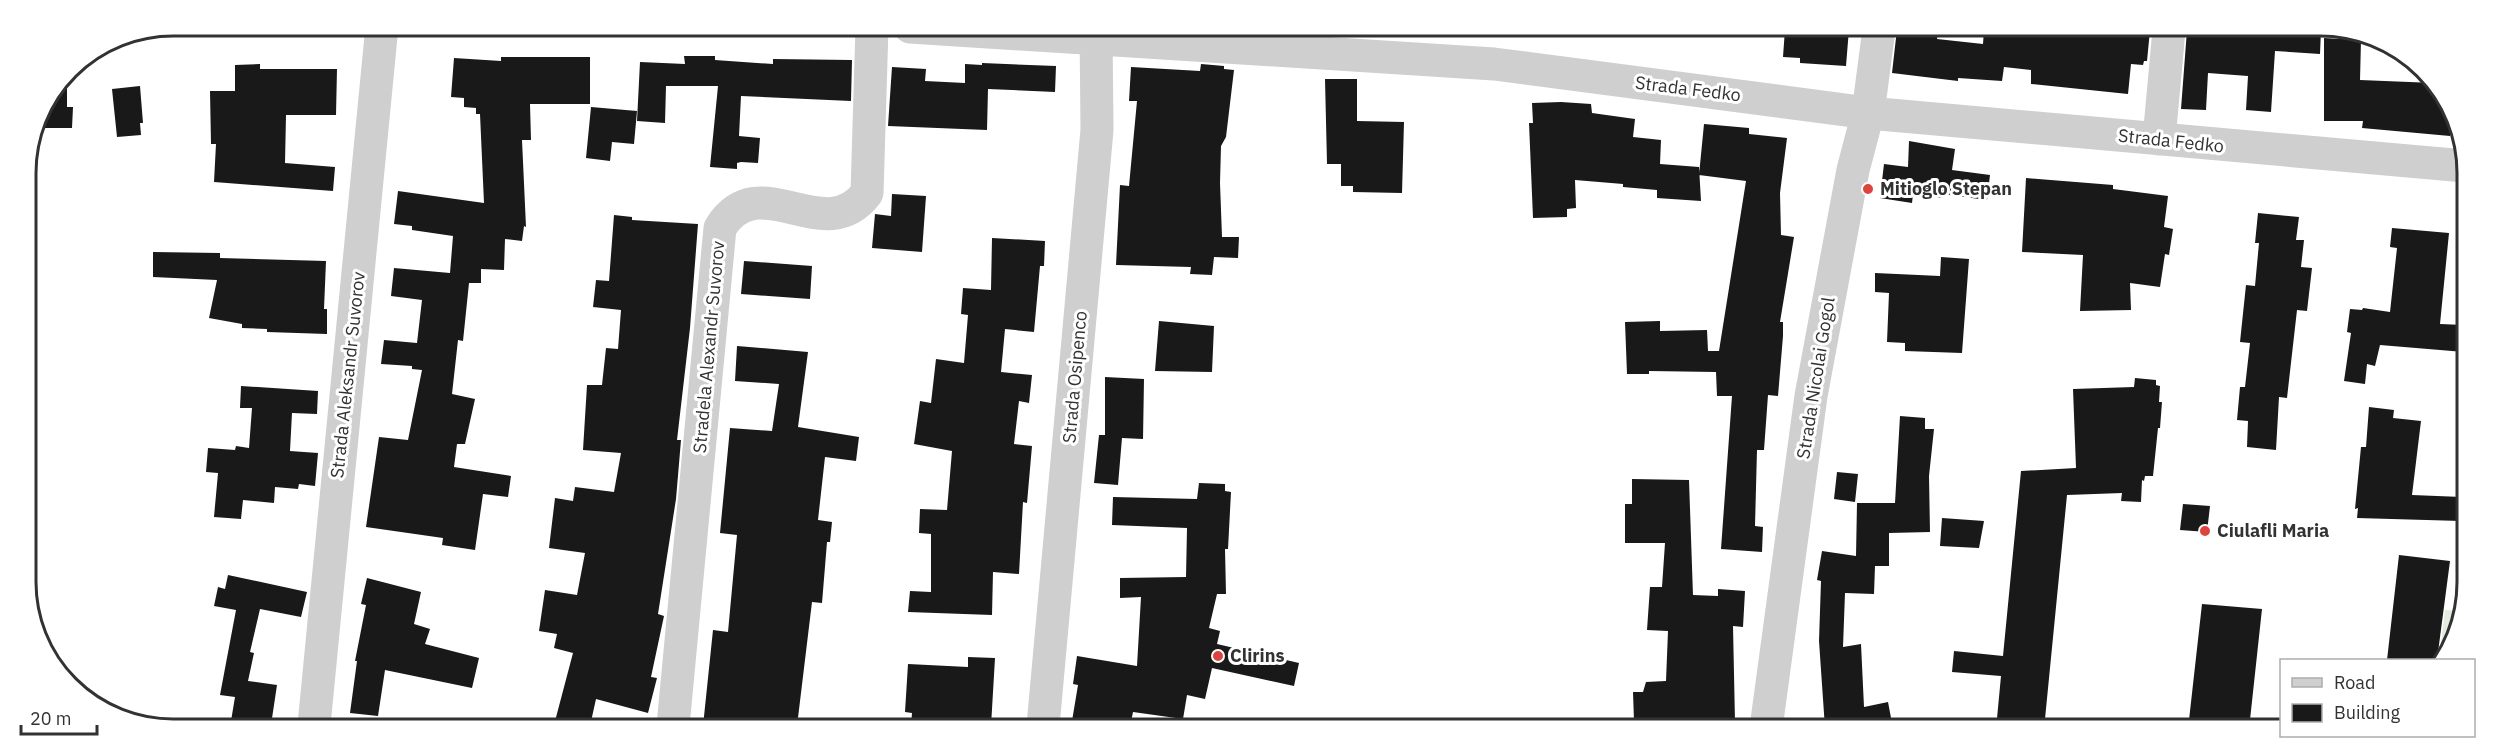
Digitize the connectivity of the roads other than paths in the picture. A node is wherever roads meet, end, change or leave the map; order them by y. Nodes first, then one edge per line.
1 (381, 36) edge
2 (872, 36) edge
3 (1096, 36) edge
4 (1146, 36) edge
5 (1878, 36) edge
6 (2168, 36) edge
7 (1868, 113) junction
8 (2159, 139) junction
9 (2457, 165) edge
10 (315, 719) edge
11 (674, 719) edge
12 (1045, 719) edge
13 (1767, 719) edge

1 - 10 street, Strada Aleksandr Suvorov
2 - 11 street, Stradela Alexandr Suvorov
3 - 12 street, Strada Osipenco
4 - 7 street, Strada Fedko
5 - 7 street, Strada Nicolai Gogol
6 - 8 street
7 - 8 street, Strada Fedko
7 - 13 street, Strada Nicolai Gogol
8 - 9 street, Strada Fedko

